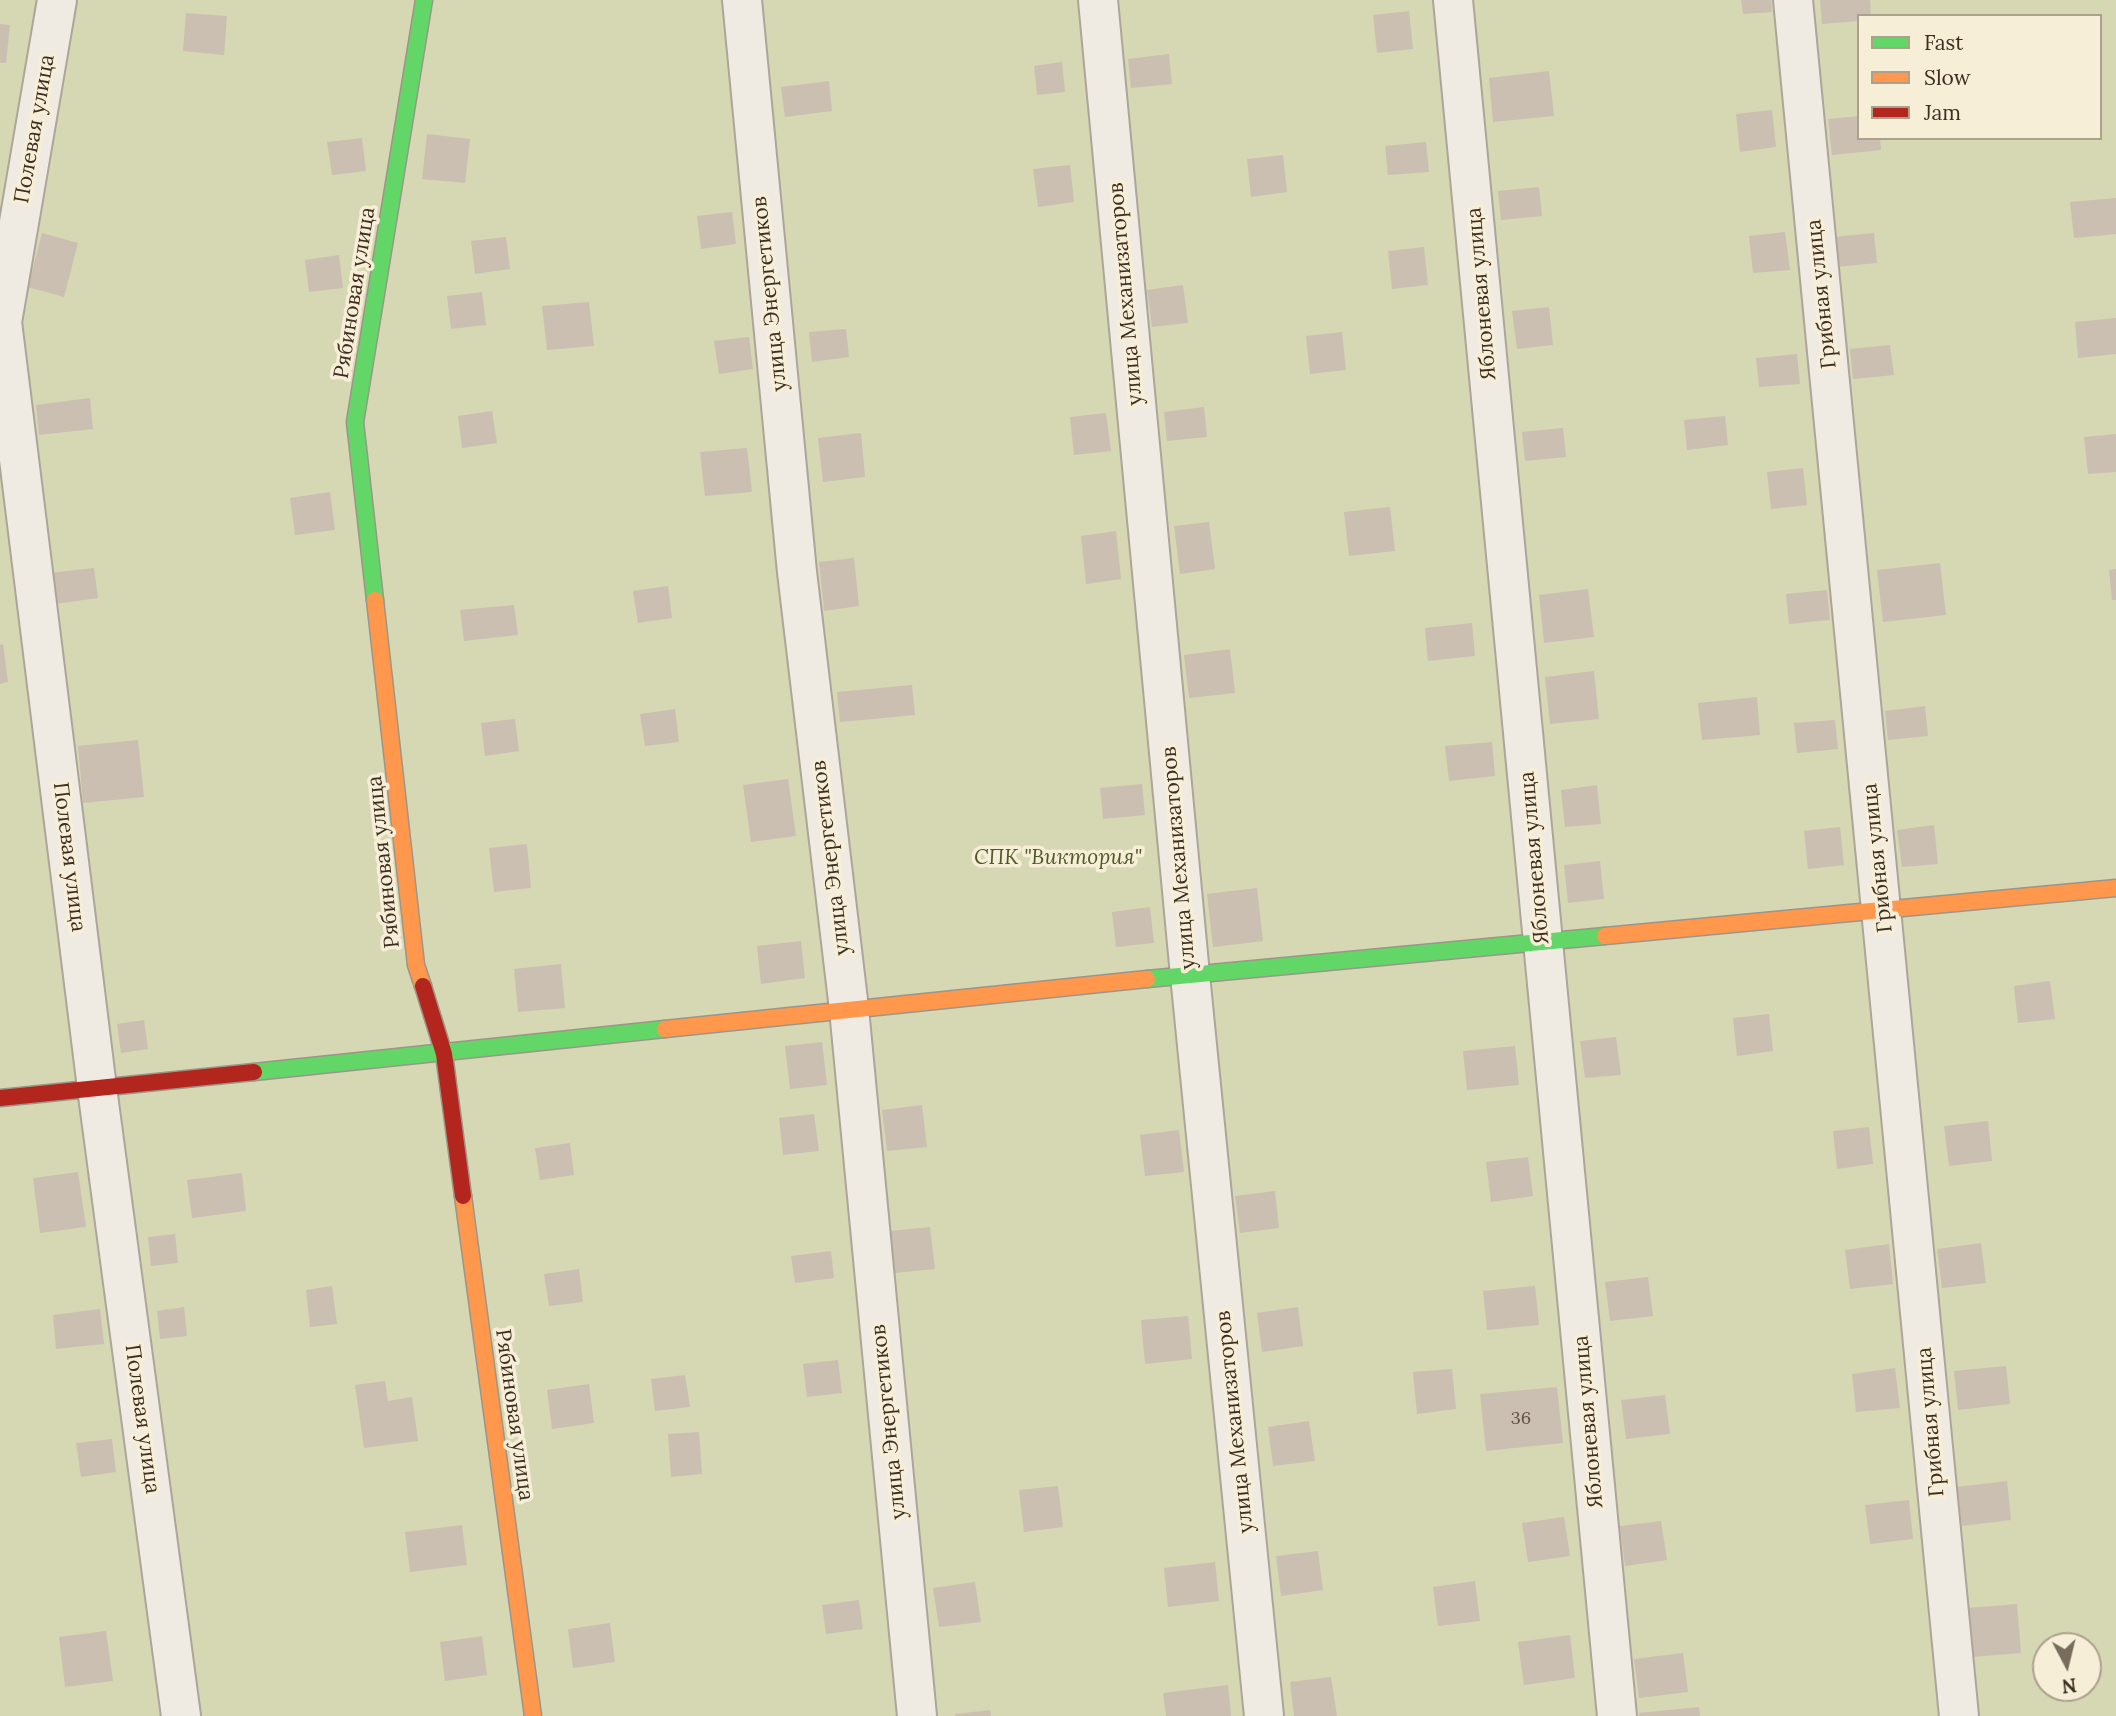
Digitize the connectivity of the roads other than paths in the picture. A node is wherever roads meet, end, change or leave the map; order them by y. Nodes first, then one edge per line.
1 (58, 0) edge
2 (424, 0) edge
3 (742, 0) edge
4 (1098, 0) edge
5 (1453, 0) edge
6 (1793, 0) edge
7 (2116, 888) edge
8 (1883, 912) junction
9 (1543, 940) junction
10 (1190, 975) junction
11 (849, 1010) junction
12 (444, 1054) junction
13 (97, 1087) junction
14 (0, 1098) edge
15 (181, 1716) edge
16 (533, 1716) edge
17 (917, 1716) edge
18 (1264, 1716) edge
19 (1617, 1716) edge
20 (1959, 1716) edge

1 - 13 street, Полевая улица
2 - 12 street, Рябиновая улица
3 - 11 street, улица Энергетиков
4 - 10 street, улица Механизаторов
5 - 9 street, Яблоневая улица
6 - 8 street, Грибная улица
7 - 8 street
8 - 9 street
8 - 20 street, Грибная улица
9 - 10 street
9 - 19 street, Яблоневая улица
10 - 11 street
10 - 18 street, улица Механизаторов
11 - 12 street
11 - 17 street, улица Энергетиков
12 - 13 street
12 - 16 street, Рябиновая улица
13 - 14 street
13 - 15 street, Полевая улица

